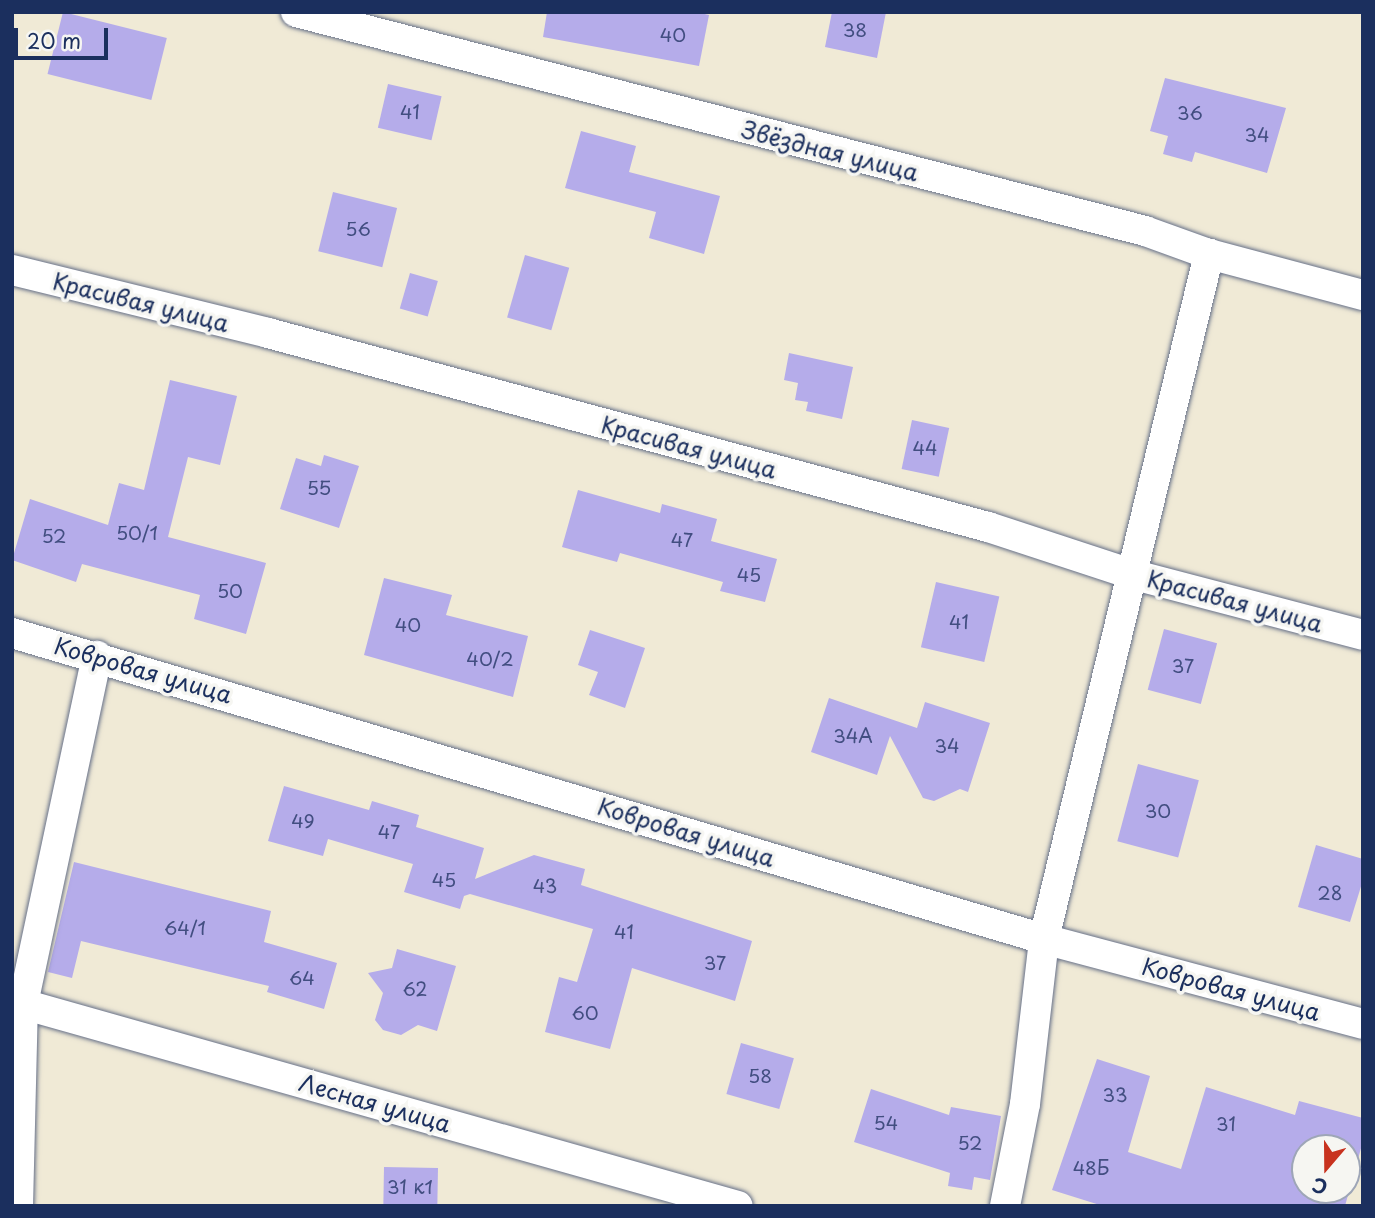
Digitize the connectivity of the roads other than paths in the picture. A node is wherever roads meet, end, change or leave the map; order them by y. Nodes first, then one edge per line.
1 (296, 12) edge
2 (1209, 254) junction
3 (12, 270) edge
4 (1363, 295) edge
5 (1131, 574) junction
6 (12, 633) edge
7 (1363, 635) edge
8 (97, 656) junction
9 (1044, 939) junction
10 (18, 1002) edge
11 (1363, 1024) edge
12 (15, 1107) edge
13 (18, 1206) edge
14 (738, 1206) edge
15 (1005, 1206) edge

1 - 2 street, Звёздная улица
2 - 4 street, Звёздная улица
2 - 5 street
3 - 5 street, Красивая улица
5 - 7 street, Красивая улица
5 - 9 street
6 - 8 street, Ковровая улица
8 - 9 street, Ковровая улица
8 - 10 street
9 - 11 street, Ковровая улица
9 - 15 street
10 - 12 street
10 - 14 street, Лесная улица
12 - 13 street

